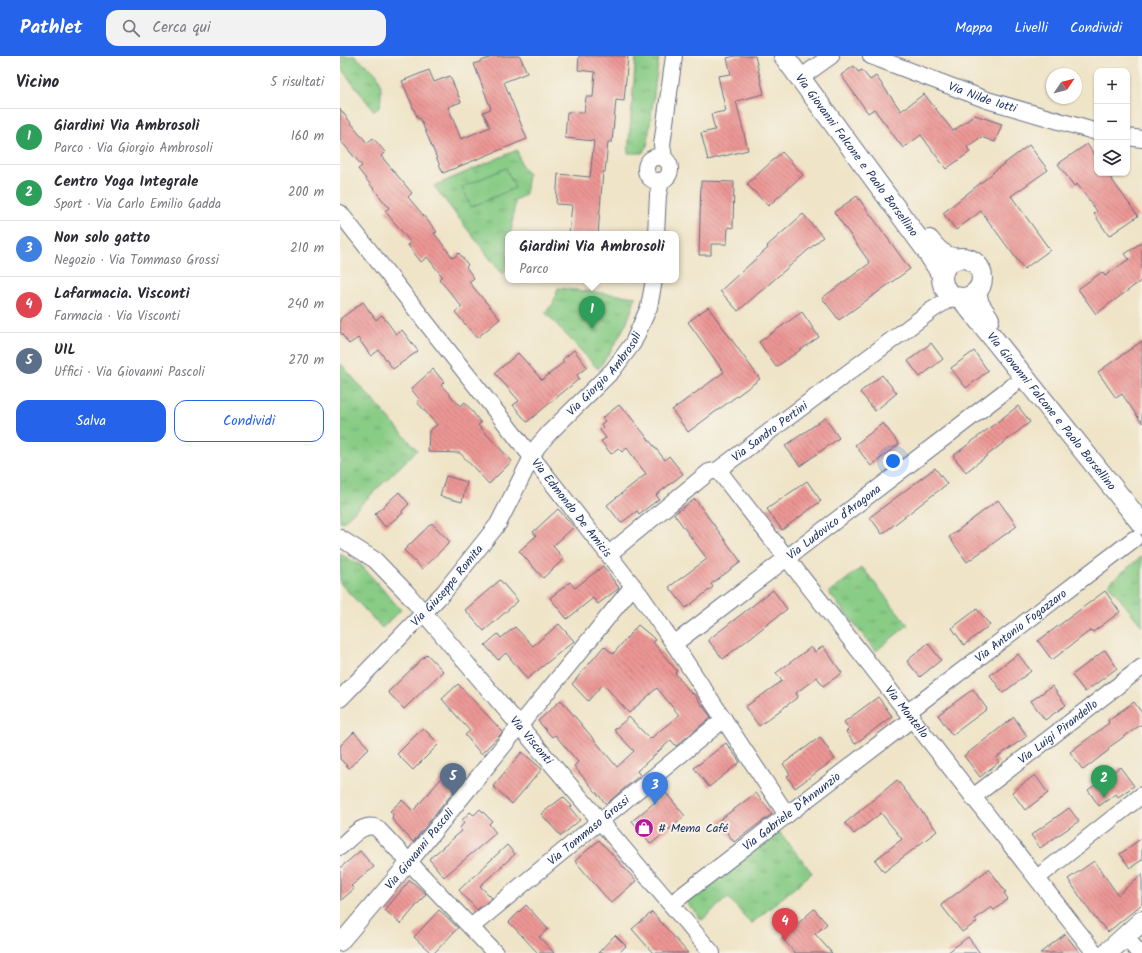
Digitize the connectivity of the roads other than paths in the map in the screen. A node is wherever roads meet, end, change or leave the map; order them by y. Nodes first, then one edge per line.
1 (674, 56) edge
2 (784, 56) edge
3 (793, 56) edge
4 (831, 56) edge
5 (871, 56) edge
6 (803, 76) junction
7 (1094, 131) edge
8 (1130, 137) edge
9 (1142, 139) edge
10 (340, 213) edge
11 (656, 231) edge
12 (956, 259) junction
13 (653, 283) edge
14 (956, 290) junction
15 (1012, 386) dead end
16 (532, 456) junction
17 (718, 470) junction
18 (1142, 509) edge
19 (1138, 532) edge
20 (340, 538) edge
21 (609, 554) junction
22 (787, 558) junction
23 (633, 586) junction
24 (424, 614) junction
25 (674, 644) junction
26 (1142, 667) edge
27 (340, 699) edge
28 (910, 715) junction
29 (724, 719) junction
30 (519, 726) junction
31 (1142, 795) edge
32 (973, 797) junction
33 (787, 815) junction
34 (600, 821) junction
35 (340, 847) edge
36 (410, 861) junction
37 (1037, 878) junction
38 (671, 904) junction
39 (1142, 921) edge
40 (471, 927) junction
41 (1125, 936) junction
42 (340, 943) edge
43 (495, 953) edge
44 (712, 953) edge
45 (1095, 953) edge
46 (1107, 953) edge
47 (1139, 953) edge

1 - 11 street
2 - 6 street, Via Giovanni Falcone e Paolo Borsellino
3 - 6 street, Via Giovanni Falcone e Paolo Borsellino
4 - 6 street
5 - 7 street, Via Nilde Iotti
6 - 12 street, Via Giovanni Falcone e Paolo Borsellino
6 - 14 street, Via Giovanni Falcone e Paolo Borsellino
8 - 9 street
10 - 16 street, Via Edmondo De Amicis
12 - 14 street
12 - 14 street, Via Giovanni Falcone e Paolo Borsellino
13 - 16 street, Via Giorgio Ambrosoli
14 - 17 street, Via Sandro Pertini
14 - 18 street, Via Giovanni Falcone e Paolo Borsellino
14 - 19 street, Via Giovanni Falcone e Paolo Borsellino
15 - 22 street, Via Ludovico d'Aragona
16 - 21 street, Via Edmondo De Amicis
16 - 24 street, Via Giuseppe Romita
17 - 21 street, Via Sandro Pertini
17 - 22 street, Via Montello
19 - 28 street, Via Antonio Fogazzaro
20 - 24 street, Via Visconti
21 - 23 street, Via Edmondo De Amicis
22 - 25 street, Via Ludovico d'Aragona
22 - 28 street, Via Montello
23 - 25 street, Via Edmondo De Amicis
23 - 30 street, Via Giovanni Pascoli
24 - 27 street, Via Giuseppe Romita
24 - 30 street, Via Visconti
25 - 29 street, Via Edmondo De Amicis
26 - 32 street, Via Luigi Pirandello
28 - 32 street, Via Montello
28 - 33 street, Via Gabriele D'Annunzio
29 - 33 street, Via Edmondo De Amicis
29 - 34 street, Via Tommaso Grossi
30 - 34 street, Via Visconti
30 - 36 street, Via Giovanni Pascoli
31 - 37 street
32 - 37 street, Via Montello
33 - 38 street, Via Gabriele D'Annunzio
34 - 38 street, Via Visconti
34 - 40 street, Via Tommaso Grossi
35 - 36 street
36 - 40 street
36 - 42 street, Via Giovanni Pascoli
37 - 45 street, Via Montello
38 - 44 street, Via Visconti
39 - 41 street
40 - 43 street
41 - 46 street
41 - 47 street

